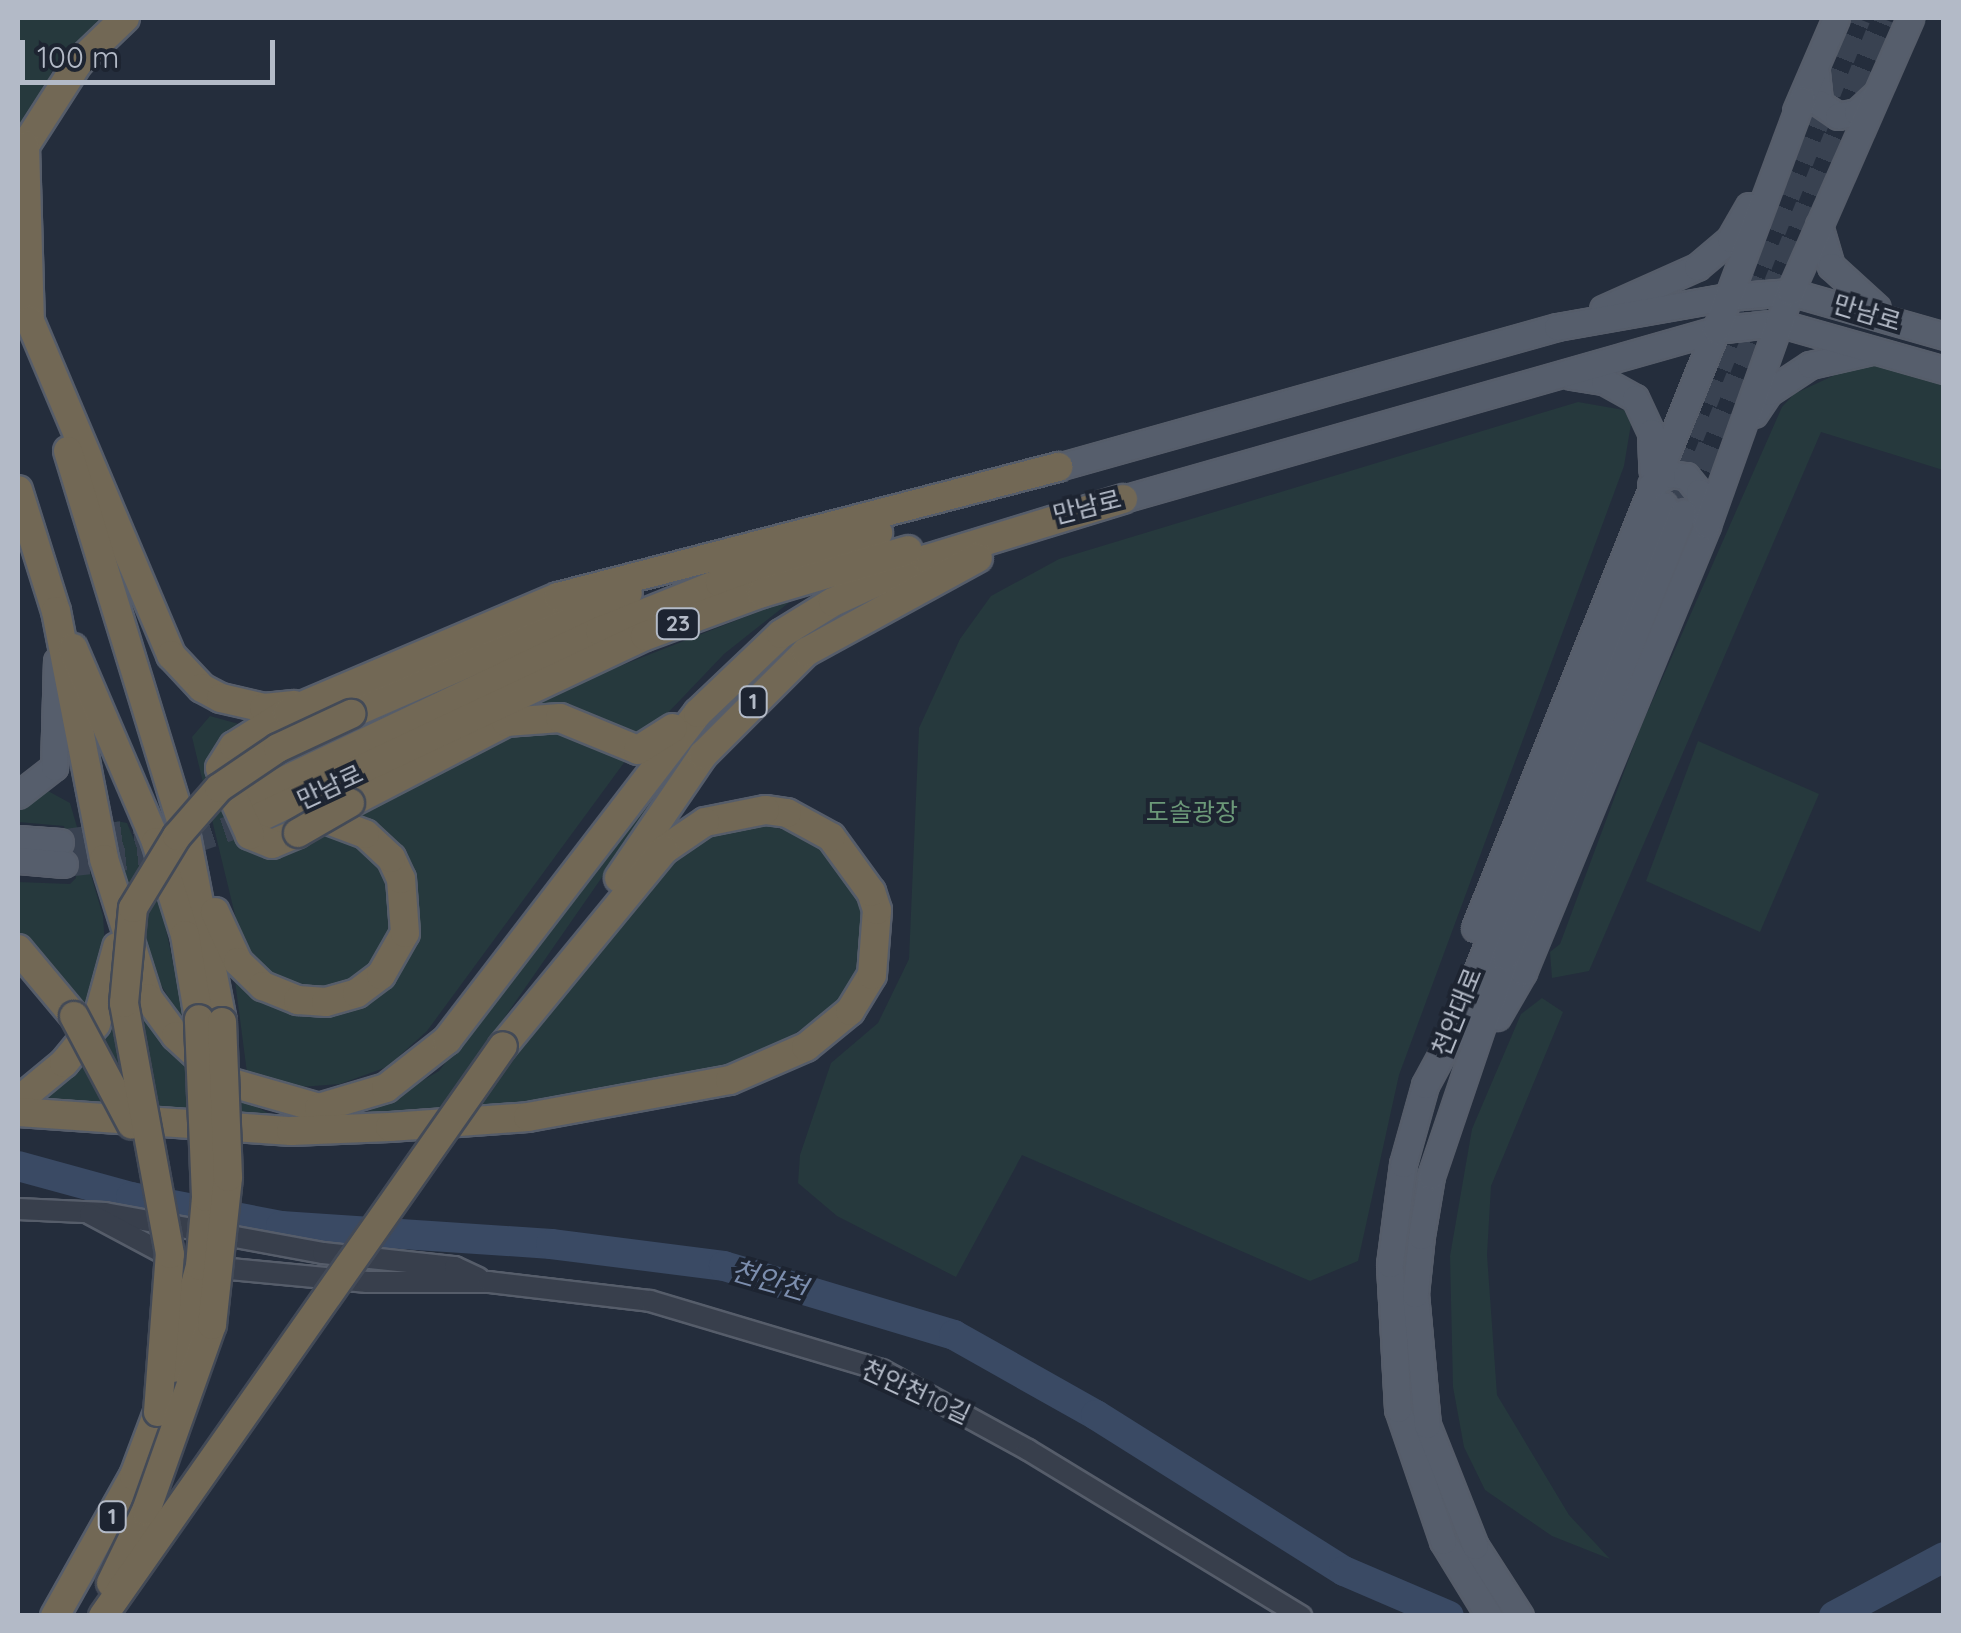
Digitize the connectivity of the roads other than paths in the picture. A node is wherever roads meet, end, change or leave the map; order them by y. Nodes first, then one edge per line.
1 (125, 18) edge
2 (1836, 18) edge
3 (1910, 18) edge
4 (1817, 62) junction
5 (1886, 82) junction
6 (1802, 99) junction
7 (1819, 225) junction
8 (18, 282) edge
9 (1790, 292) junction
10 (1728, 297) junction
11 (30, 321) junction
12 (1898, 322) junction
13 (1778, 323) junction
14 (1557, 328) junction
15 (1716, 330) junction
16 (1944, 336) edge
17 (1882, 351) junction
18 (1944, 370) edge
19 (1549, 376) junction
20 (1734, 448) junction
21 (1058, 467) junction
22 (18, 490) edge
23 (1124, 498) junction
24 (1666, 501) junction
25 (1705, 529) junction
26 (752, 549) junction
27 (56, 610) junction
28 (741, 669) junction
29 (315, 700) junction
30 (18, 795) edge
31 (255, 807) junction
32 (186, 836) junction
33 (18, 839) edge
34 (18, 860) edge
35 (115, 900) junction
36 (18, 949) edge
37 (211, 1021) junction
38 (503, 1046) junction
39 (1472, 1060) junction
40 (29, 1084) edge
41 (18, 1100) edge
42 (18, 1112) edge
43 (18, 1209) edge
44 (90, 1214) junction
45 (489, 1282) junction
46 (162, 1366) junction
47 (158, 1412) junction
48 (55, 1616) edge
49 (94, 1616) edge
50 (103, 1616) edge
51 (1300, 1616) edge
52 (1489, 1616) edge
53 (1520, 1616) edge

1 - 11 highway
2 - 4 main road
3 - 5 main road
4 - 5 main road
4 - 6 main road
5 - 7 main road
6 - 10 main road
6 - 14 main road
7 - 9 main road
7 - 12 main road
8 - 11 highway
9 - 10 main road, 만남로
9 - 12 main road, 만남로
9 - 13 main road
10 - 14 main road, 만남로
10 - 15 main road
11 - 29 highway
11 - 32 highway
12 - 16 main road, 만남로
13 - 15 main road, 만남로 / 1
13 - 17 main road, 만남로
13 - 20 main road
14 - 21 main road, 만남로
15 - 19 main road, 만남로 / 1
15 - 24 main road
17 - 18 main road, 만남로
17 - 20 main road
19 - 23 main road, 만남로 / 1
19 - 24 main road
20 - 25 main road
21 - 26 highway, 1
21 - 31 highway, 만남로 / 23
22 - 27 highway
23 - 28 highway
23 - 31 highway, 만남로 / 23
23 - 38 highway, 1
24 - 25 main road
24 - 39 main road, 천안대로
24 - 52 main road, 천안대로
25 - 39 main road
26 - 29 highway
26 - 46 highway, 1, bridge
27 - 30 main road
27 - 35 highway
27 - 37 highway
28 - 29 highway, bridge
28 - 35 highway
31 - 32 highway
32 - 37 highway
33 - 34 main road
35 - 40 highway
36 - 46 highway, bridge
37 - 47 highway, bridge
37 - 49 highway, bridge
38 - 42 highway
38 - 50 highway, 1, bridge
39 - 53 main road, 천안대로
40 - 41 highway
43 - 44 street, 천안천10길
44 - 45 street, 천안천10길
44 - 45 street, 천안천10길
45 - 51 street, 천안천10길
46 - 47 highway, 1, bridge
47 - 48 highway, 1

